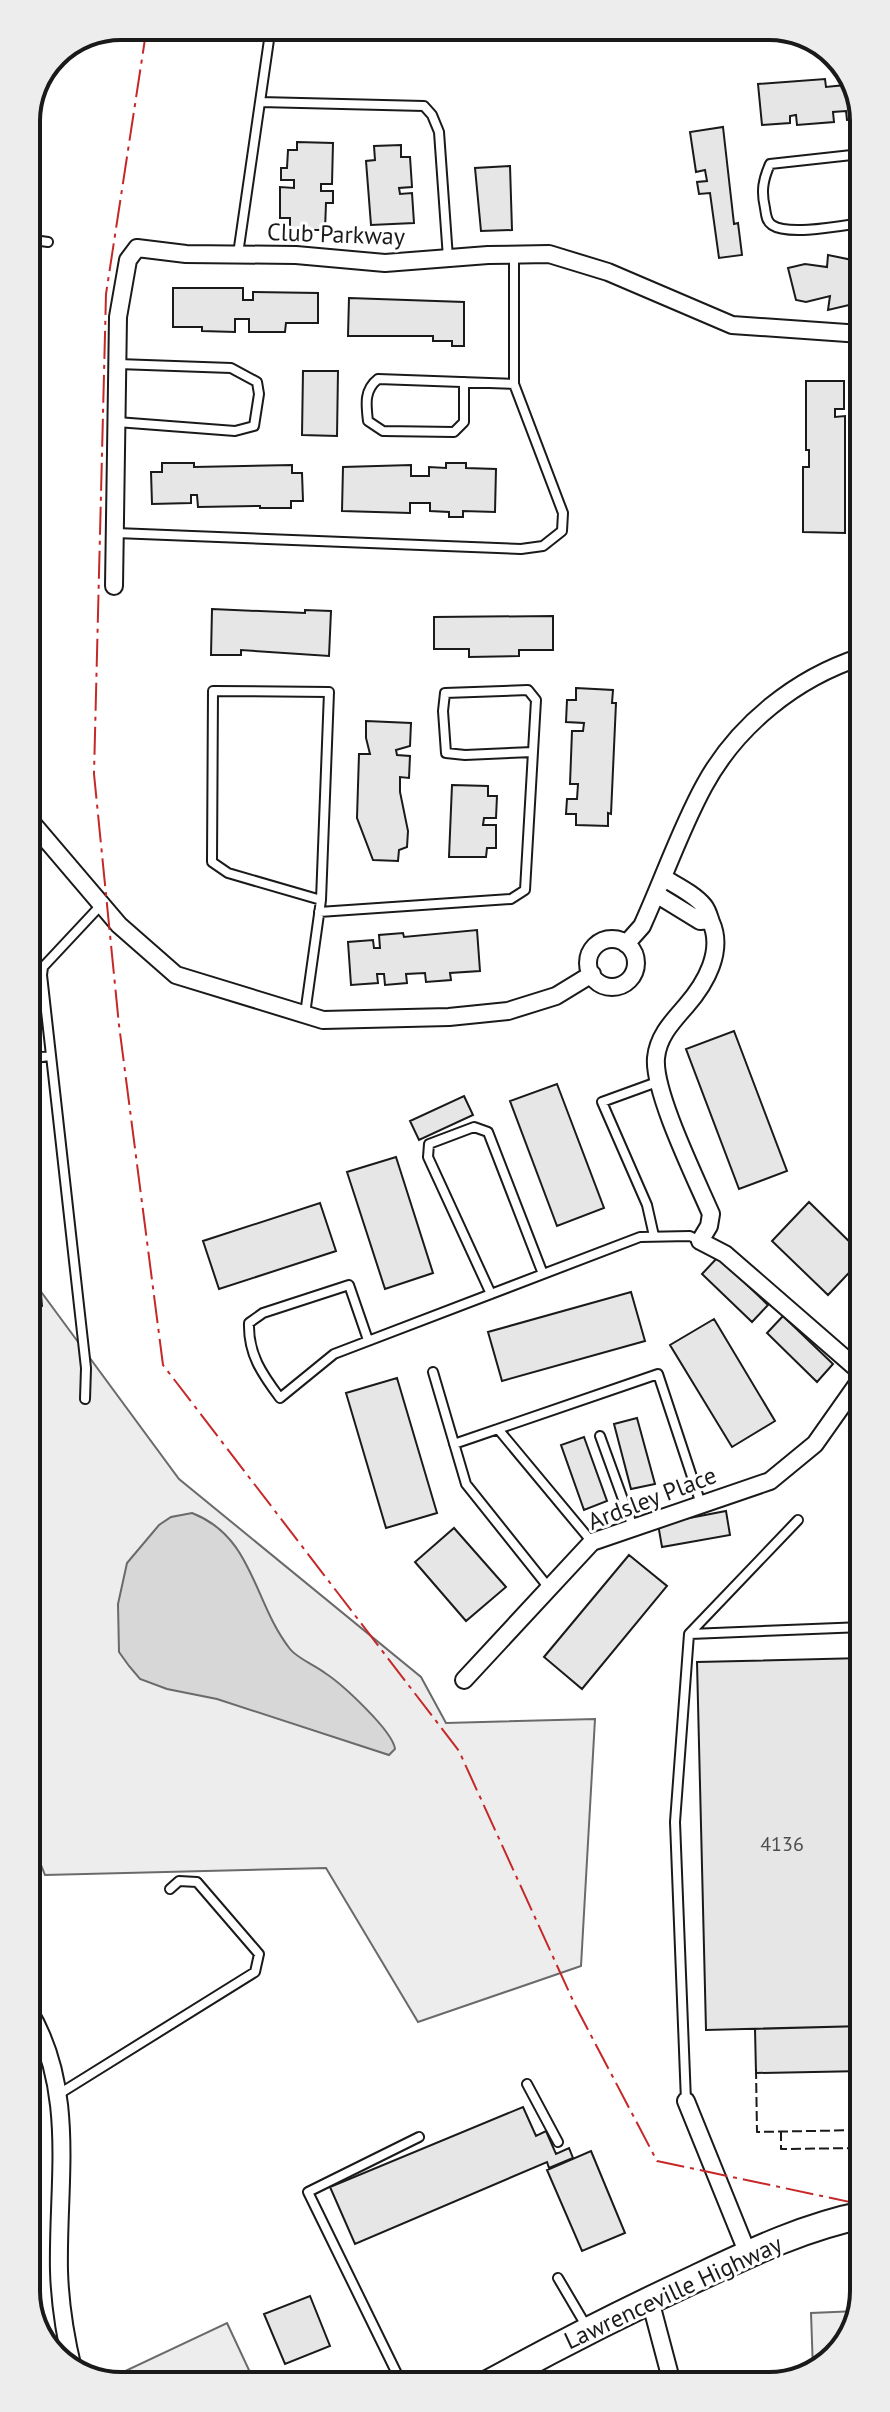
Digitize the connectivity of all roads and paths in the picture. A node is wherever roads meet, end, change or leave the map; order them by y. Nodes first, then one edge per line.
1 (269, 40) edge
2 (260, 102) junction
3 (850, 155) edge
4 (850, 224) edge
5 (40, 241) edge
6 (48, 242) dead end
7 (238, 255) junction
8 (514, 255) junction
9 (448, 258) junction
10 (850, 333) edge
11 (117, 364) junction
12 (464, 382) junction
13 (514, 384) junction
14 (117, 422) junction
15 (116, 533) junction
16 (114, 586) dead end
17 (850, 660) edge
18 (533, 752) junction
19 (40, 832) edge
20 (664, 878) junction
21 (656, 894) junction
22 (321, 900) junction
23 (102, 905) junction
24 (319, 912) junction
25 (709, 920) junction
26 (626, 944) junction
27 (592, 974) junction
28 (305, 1015) junction
29 (49, 1056) junction
30 (40, 1057) edge
31 (657, 1082) junction
32 (654, 1236) junction
33 (700, 1241) junction
34 (543, 1274) junction
35 (491, 1294) junction
36 (368, 1340) junction
37 (850, 1364) edge
38 (433, 1372) dead end
39 (850, 1394) edge
40 (85, 1399) dead end
41 (498, 1429) junction
42 (600, 1436) dead end
43 (454, 1444) junction
44 (701, 1504) junction
45 (798, 1520) dead end
46 (633, 1528) junction
47 (592, 1542) junction
48 (549, 1588) junction
49 (850, 1628) edge
50 (689, 1634) junction
51 (464, 1680) dead end
52 (170, 1889) dead end
53 (40, 2034) edge
54 (527, 2084) dead end
55 (59, 2094) junction
56 (686, 2101) joint
57 (419, 2137) dead end
58 (558, 2142) dead end
59 (850, 2219) edge
60 (748, 2254) junction
61 (558, 2278) dead end
62 (650, 2300) junction
63 (588, 2330) junction
64 (70, 2354) edge
65 (396, 2372) edge
66 (510, 2372) edge
67 (669, 2372) edge

1 - 2 lane
2 - 7 lane
2 - 9 lane
3 - 4 lane
5 - 6 lane
7 - 9 street, Club Parkway
7 - 11 street, Club Parkway
8 - 9 street, Club Parkway
8 - 10 street, Club Parkway
8 - 13 lane
11 - 14 street, Club Parkway
11 - 14 lane
12 - 12 lane
12 - 13 lane
13 - 15 lane
14 - 15 street, Club Parkway
15 - 16 street, Club Parkway
17 - 20 street
18 - 18 lane
18 - 24 lane
19 - 23 street
20 - 21 street
20 - 25 street
21 - 25 street
21 - 26 street
22 - 22 lane
22 - 24 lane
23 - 28 street
23 - 29 lane
24 - 28 lane
25 - 31 street
26 - 27 street
26 - 27 street
27 - 28 street
29 - 30 lane
29 - 40 lane
31 - 32 lane
31 - 33 street
32 - 33 lane
32 - 34 lane
33 - 37 street
34 - 35 lane
34 - 35 lane
35 - 36 lane
36 - 36 lane
38 - 43 lane
39 - 44 street, Ardsley Place
41 - 43 lane
41 - 44 lane
41 - 47 lane
42 - 46 lane
43 - 48 lane
44 - 46 street, Ardsley Place
45 - 50 lane
46 - 47 street, Ardsley Place
47 - 48 street, Ardsley Place
48 - 51 street, Ardsley Place
49 - 50 lane
50 - 56 lane
52 - 55 lane
53 - 55 street
54 - 58 lane
55 - 64 street
56 - 60 street
57 - 65 lane
59 - 60 main road, Lawrenceville Highway
60 - 62 main road, Lawrenceville Highway
61 - 63 lane
62 - 63 main road, Lawrenceville Highway
62 - 67 street
63 - 66 main road, Lawrenceville Highway

